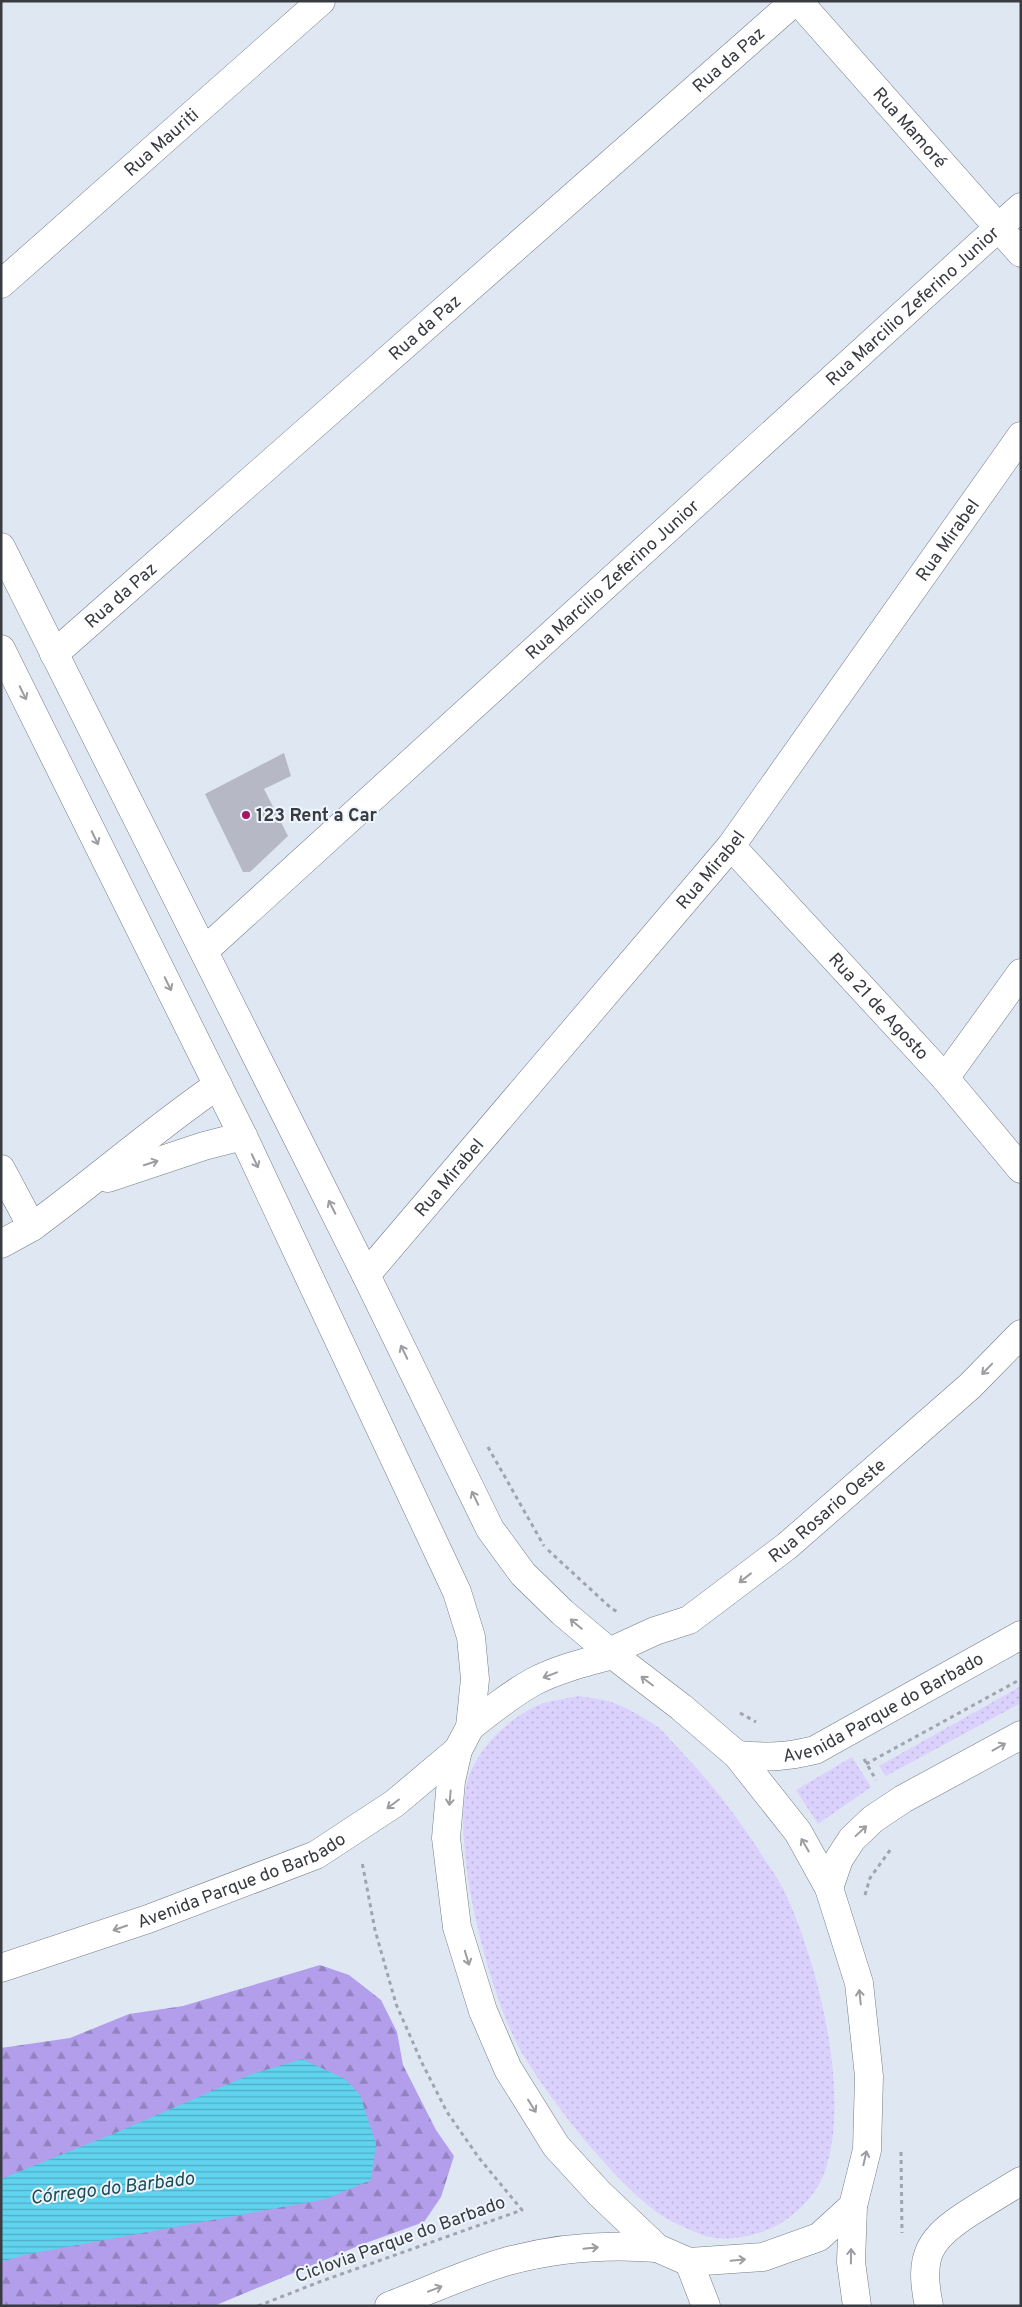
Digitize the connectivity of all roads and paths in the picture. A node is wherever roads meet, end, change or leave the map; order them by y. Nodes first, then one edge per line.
1 (320, 1) edge
2 (796, 1) edge
3 (1021, 207) edge
4 (998, 226) junction
5 (1021, 253) edge
6 (1, 284) edge
7 (1021, 436) edge
8 (1, 547) edge
9 (1, 649) edge
10 (54, 654) junction
11 (730, 846) junction
12 (204, 950) junction
13 (1021, 972) edge
14 (945, 1078) junction
15 (218, 1085) junction
16 (243, 1136) junction
17 (1, 1169) edge
18 (1021, 1169) edge
19 (92, 1183) junction
20 (32, 1228) junction
21 (1, 1244) edge
22 (366, 1275) junction
23 (1021, 1334) edge
24 (483, 1439) dead end
25 (654, 1631) junction
26 (1021, 1635) edge
27 (613, 1655) junction
28 (1021, 1679) edge
29 (738, 1711) dead end
30 (762, 1724) dead end
31 (848, 1733) junction
32 (1021, 1735) edge
33 (464, 1739) junction
34 (737, 1755) junction
35 (866, 1764) junction
36 (892, 1806) junction
37 (893, 1846) dead end
38 (361, 1856) dead end
39 (829, 1888) junction
40 (865, 1895) dead end
41 (1, 1968) edge
42 (1021, 2181) edge
43 (853, 2206) junction
44 (657, 2248) junction
45 (689, 2262) junction
46 (258, 2306) edge
47 (389, 2306) edge
48 (706, 2306) edge
49 (857, 2306) edge
50 (929, 2306) edge

1 - 6 main road, Rua Mauriti
2 - 4 main road, Rua Mamoré
2 - 10 main road, Rua da Paz
3 - 4 main road, Rua Marcilio Zeferino Junior
4 - 5 main road, Rua Mamoré
4 - 12 main road, Rua Marcilio Zeferino Junior
7 - 11 main road, Rua Mirabel
8 - 10 main road
9 -> 15 main road
10 - 12 main road
11 - 14 main road, Rua 21 de Agosto
11 - 22 main road, Rua Mirabel
22 -> 12 main road
13 - 14 main road
14 - 18 main road, Rua 21 de Agosto
15 - 16 main road
15 - 19 main road
19 -> 16 main road
16 -> 33 main road
17 - 20 main road
19 - 20 main road
20 - 21 main road
27 -> 22 main road
23 -> 25 main road, Rua Rosario Oeste
24 - 25 path
25 - 27 main road, Rua Rosario Oeste
26 - 31 main road, Avenida Parque do Barbado
27 -> 33 main road, Avenida Parque do Barbado
34 -> 27 main road
28 - 35 path
29 - 30 path
31 - 34 main road, Avenida Parque do Barbado
31 - 35 path
36 -> 32 main road
33 -> 41 main road, Avenida Parque do Barbado
33 -> 44 main road
39 -> 34 main road
35 - 36 path
39 -> 36 main road
37 - 40 path
38 - 46 path, Ciclovia Parque do Barbado
43 -> 39 main road
42 - 50 main road
45 -> 43 main road
49 -> 43 main road
44 - 45 main road
47 -> 44 main road
45 - 48 main road

